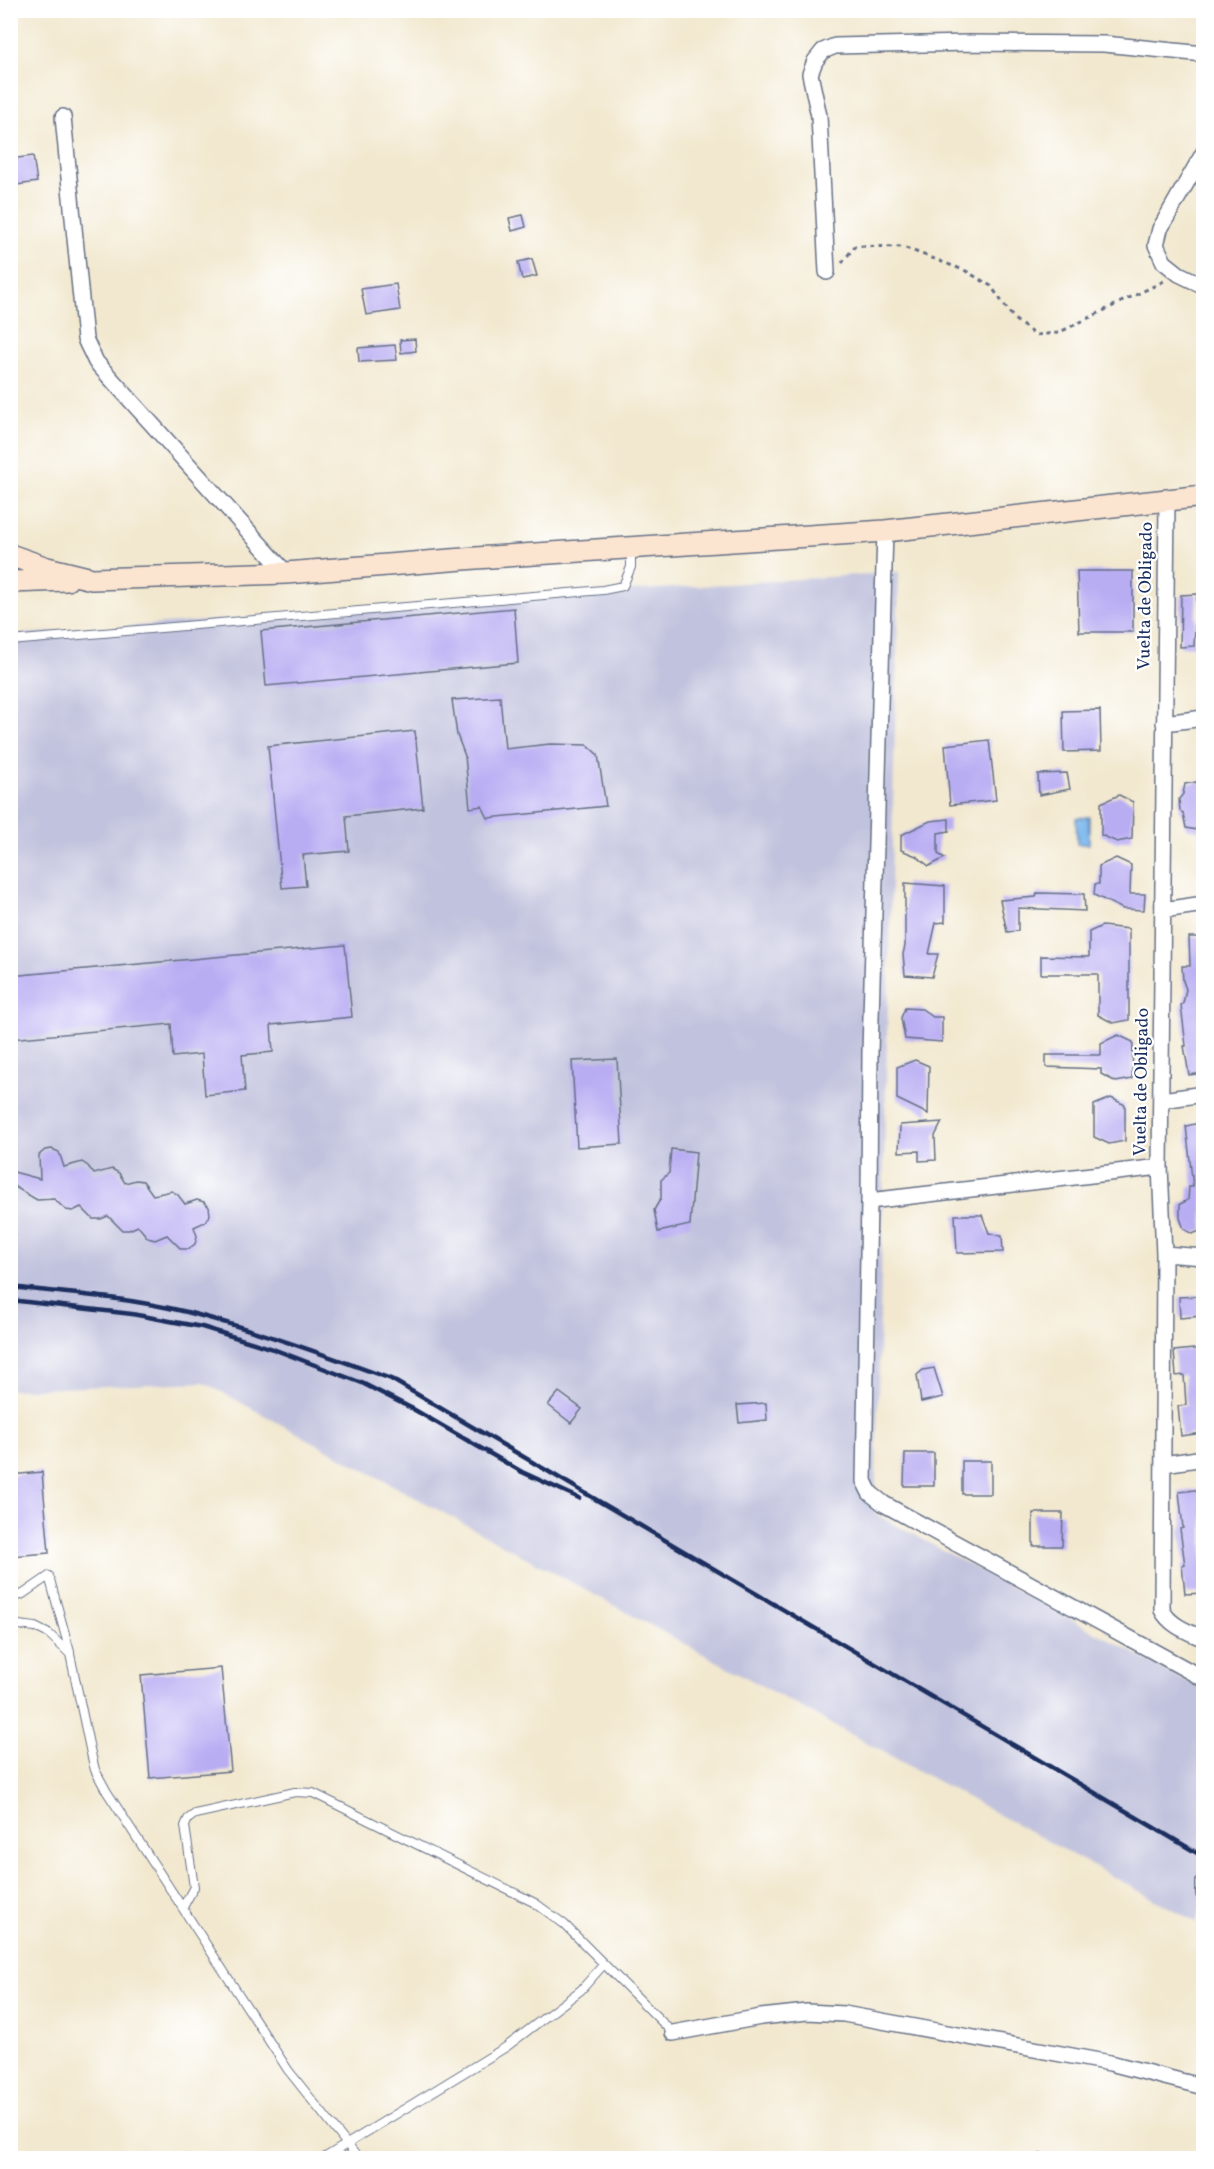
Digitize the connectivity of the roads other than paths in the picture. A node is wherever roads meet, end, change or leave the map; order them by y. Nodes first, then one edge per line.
1 (1203, 54) edge
2 (63, 117) dead end
3 (1203, 152) edge
4 (826, 272) road end
5 (1203, 286) edge
6 (1203, 496) edge
7 (1167, 502) junction
8 (885, 531) junction
9 (631, 549) junction
10 (10, 555) edge
11 (286, 573) junction
12 (92, 579) junction
13 (10, 582) edge
14 (10, 641) edge
15 (1203, 718) edge
16 (1164, 723) junction
17 (1203, 904) edge
18 (1163, 910) junction
19 (1203, 1094) edge
20 (1162, 1100) junction
21 (1161, 1167) junction
22 (869, 1201) junction
23 (1164, 1254) junction
24 (1203, 1257) edge
25 (1203, 1458) edge
26 (1164, 1464) junction
27 (10, 1599) edge
28 (10, 1624) edge
29 (1203, 1639) edge
30 (70, 1653) junction
31 (1203, 1679) edge
32 (1203, 1882) edge
33 (1203, 1894) edge
34 (183, 1907) junction
35 (604, 1964) junction
36 (673, 2033) joint
37 (1203, 2086) edge
38 (347, 2145) junction
39 (324, 2158) edge
40 (358, 2158) edge
41 (1041, 2158) edge
42 (1072, 2158) edge

1 - 4 street
2 - 11 street
3 - 5 street
6 - 7 main road
7 - 8 main road
7 - 16 street, Vuelta de Obligado
8 - 9 main road
8 - 22 street
9 - 11 main road
9 - 14 lane
10 - 12 main road
11 - 12 main road
12 - 13 main road
15 - 16 street
16 - 18 street, Vuelta de Obligado
17 - 18 street
18 - 20 street, Vuelta de Obligado
19 - 20 street
20 - 21 street, Vuelta de Obligado
21 - 22 street
21 - 23 street, Vuelta de Obligado
22 - 31 street
23 - 24 street
23 - 26 street, Vuelta de Obligado
25 - 26 street
26 - 29 street, Vuelta de Obligado
27 - 30 lane
28 - 30 lane
30 - 34 lane
32 - 33 street
34 - 35 lane
34 - 38 lane
35 - 36 lane
35 - 38 lane
36 - 37 street
38 - 39 lane
38 - 40 lane
41 - 42 lane

